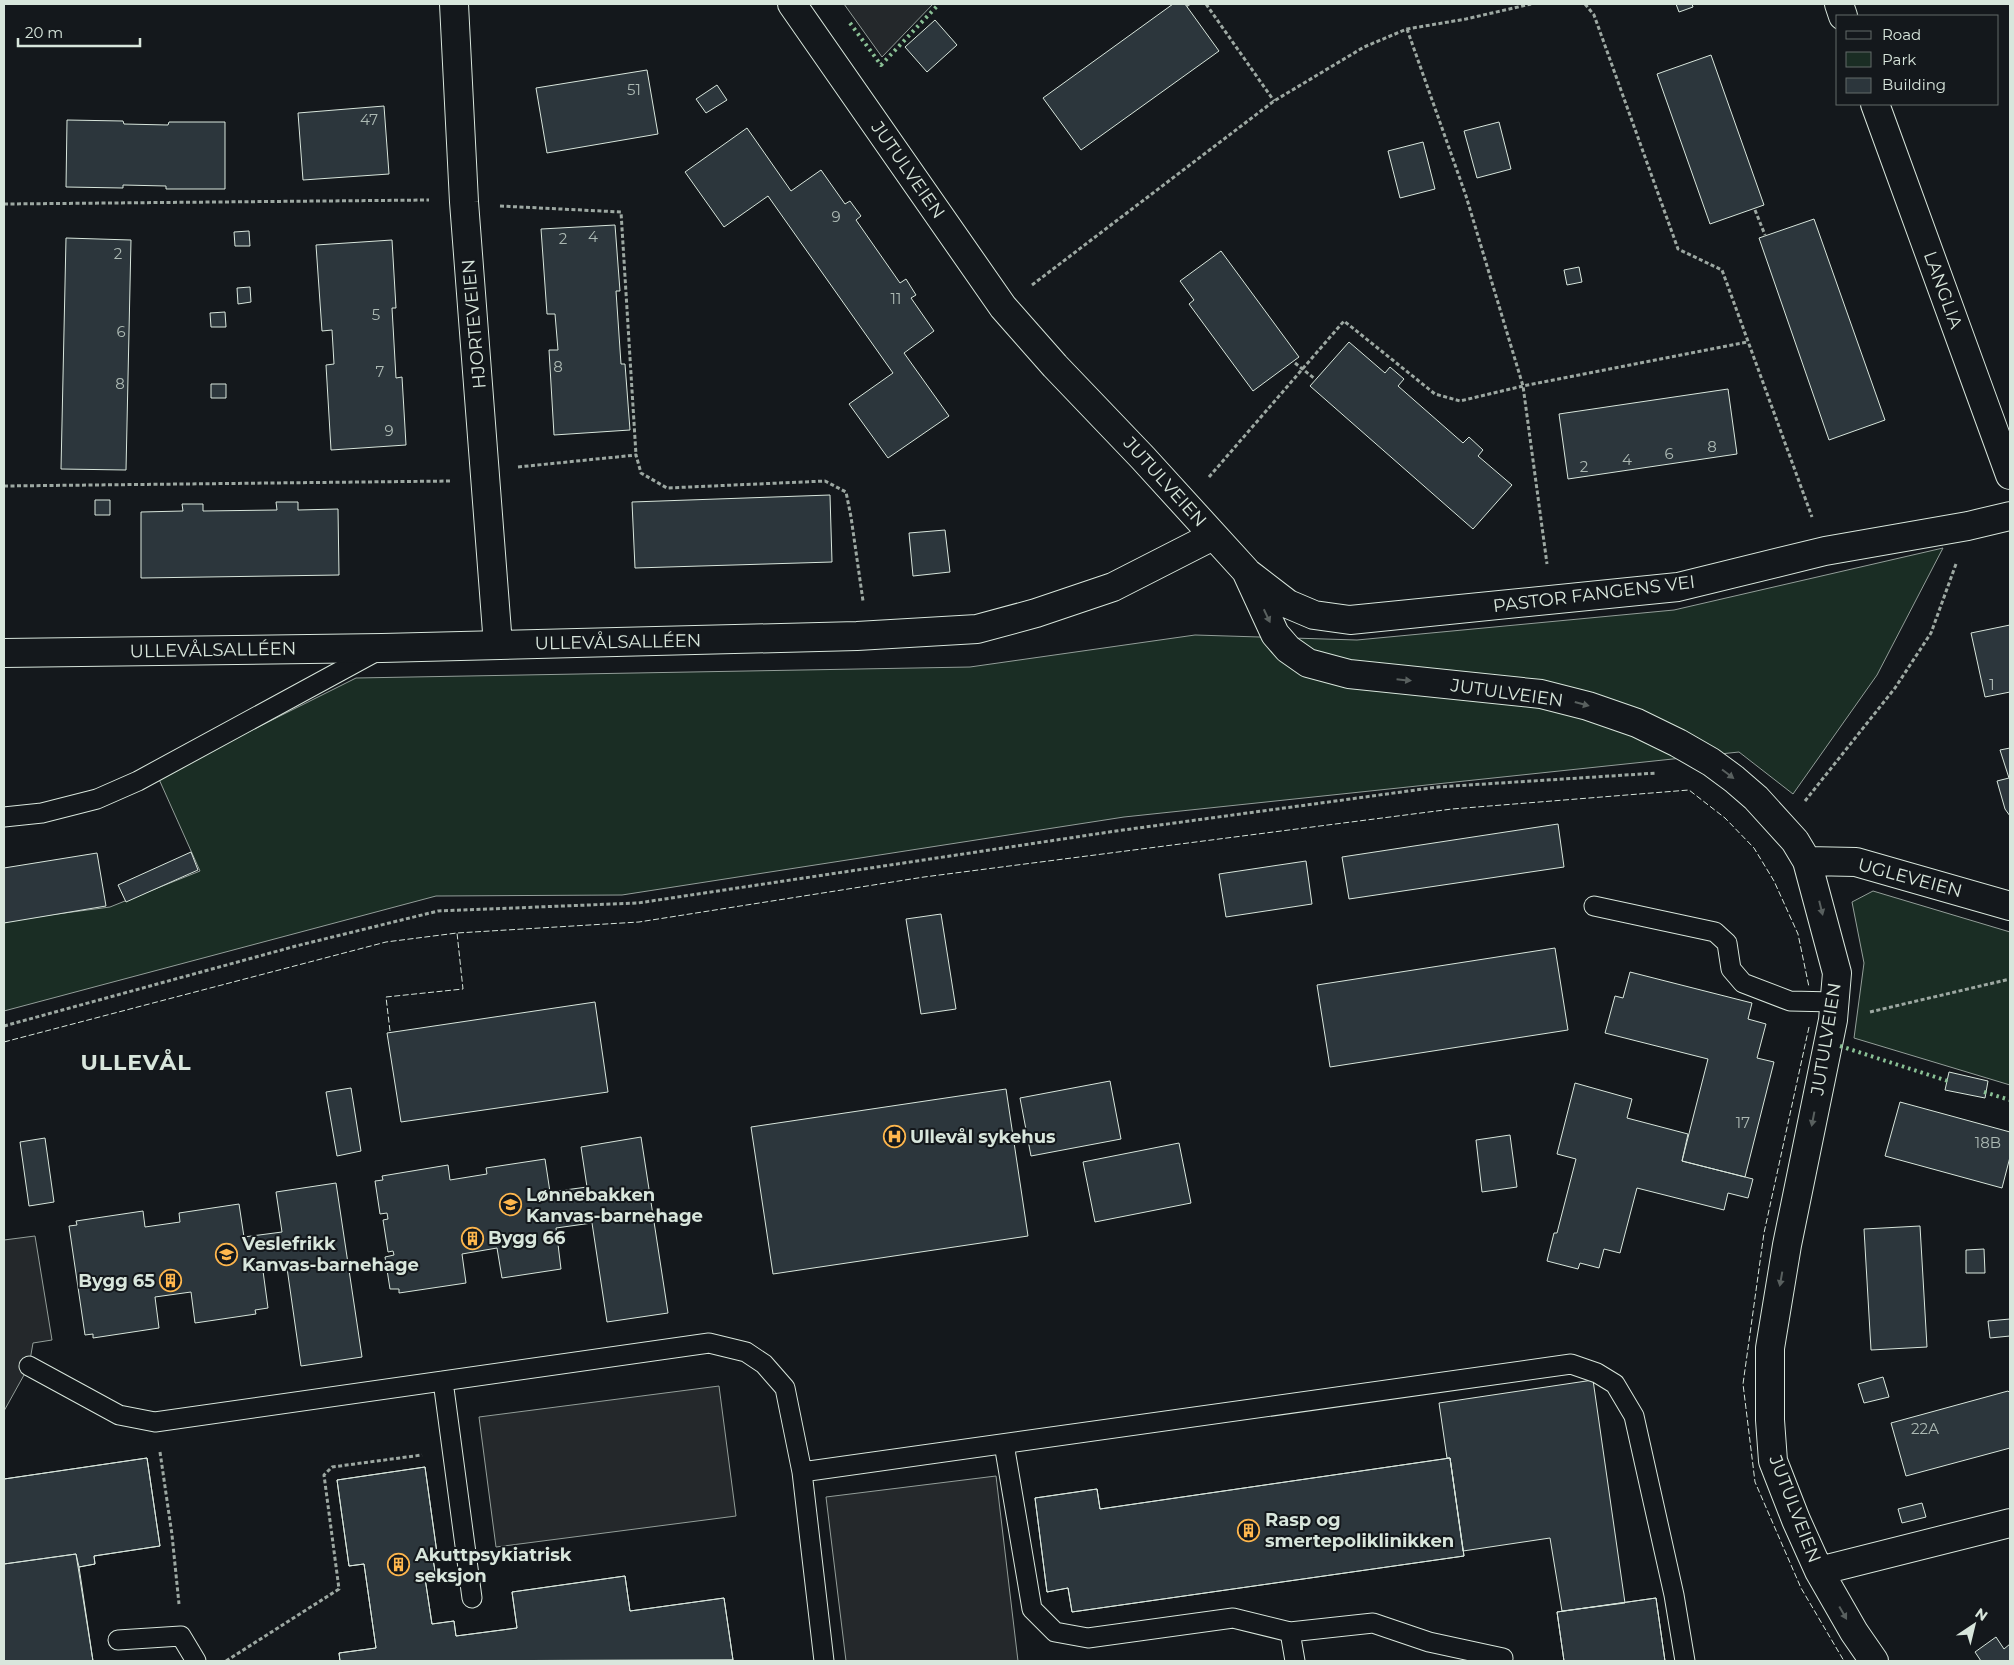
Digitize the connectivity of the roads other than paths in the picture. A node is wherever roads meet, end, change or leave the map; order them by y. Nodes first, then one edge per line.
1 (454, 4) edge
2 (792, 4) edge
3 (1875, 105) edge
4 (2010, 475) edge
5 (2010, 516) edge
6 (1213, 536) junction
7 (1246, 571) junction
8 (498, 645) junction
9 (382, 648) junction
10 (4, 653) edge
11 (4, 817) edge
12 (1807, 862) junction
13 (1594, 906) dead end
14 (2010, 906) edge
15 (1833, 1011) junction
16 (29, 1366) dead end
17 (443, 1381) junction
18 (1004, 1444) junction
19 (802, 1472) junction
20 (2010, 1523) edge
21 (1819, 1571) junction
22 (472, 1598) dead end
23 (1290, 1632) junction
24 (118, 1640) dead end
25 (1503, 1658) dead end
26 (196, 1661) edge
27 (824, 1661) edge
28 (1295, 1661) edge
29 (1685, 1661) edge
30 (1874, 1661) edge

1 - 8 street, HJORTEVEIEN
2 - 6 street, JUTULVEIEN
3 - 4 street, LANGLIA
5 - 7 street, PASTOR FANGENS VEI
6 - 7 street, JUTULVEIEN
6 - 8 street, ULLEVÅLSALLÉEN
7 -> 12 street, JUTULVEIEN
8 - 9 street, ULLEVÅLSALLÉEN
9 - 10 street, ULLEVÅLSALLÉEN
9 - 11 lane
12 - 14 street, UGLEVEIEN
12 -> 15 street, JUTULVEIEN
13 - 15 lane
15 -> 21 street, JUTULVEIEN
16 - 17 lane
17 - 19 lane
17 - 22 lane
18 - 19 lane
18 - 23 lane
18 - 29 lane
19 - 27 lane
20 - 21 street
21 -> 30 street, JUTULVEIEN
23 - 25 lane
23 - 28 lane
24 - 26 lane

